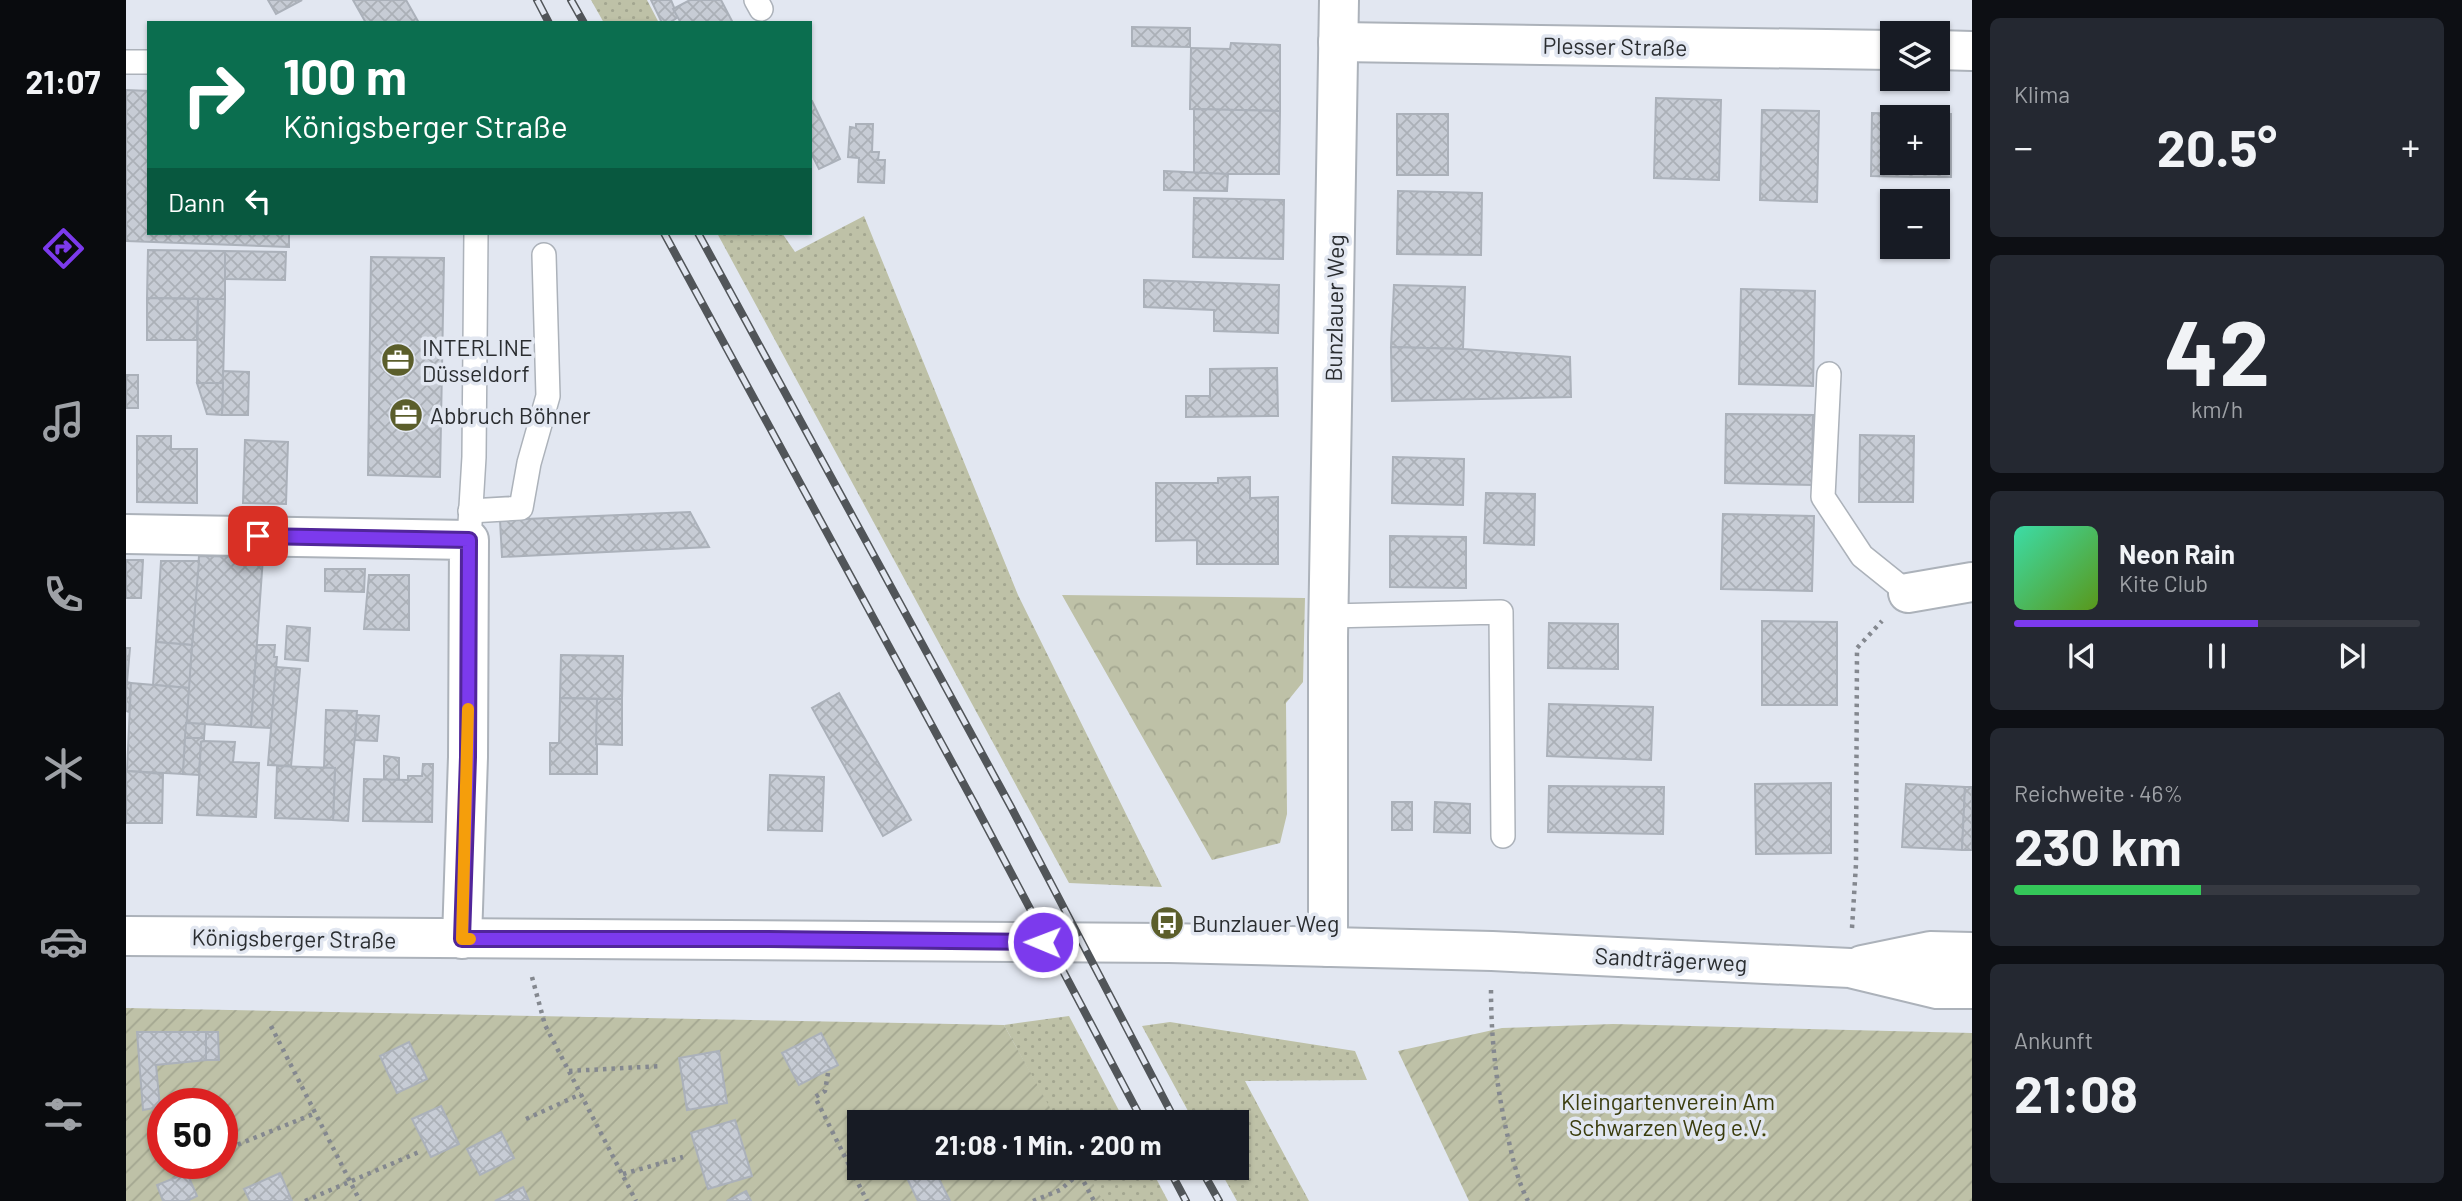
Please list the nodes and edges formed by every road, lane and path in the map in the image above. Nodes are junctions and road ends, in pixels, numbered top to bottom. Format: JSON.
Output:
{"nodes":[{"id":1,"x":1339,"y":0,"type":"edge"},
{"id":2,"x":1338,"y":42,"type":"junction"},
{"id":3,"x":1880,"y":50,"type":"edge"},
{"id":4,"x":1950,"y":50,"type":"edge"},
{"id":5,"x":1972,"y":51,"type":"edge"},
{"id":6,"x":126,"y":62,"type":"edge"},
{"id":7,"x":147,"y":62,"type":"edge"},
{"id":8,"x":476,"y":235,"type":"edge"},
{"id":9,"x":544,"y":255,"type":"dead end"},
{"id":10,"x":1829,"y":374,"type":"dead end"},
{"id":11,"x":470,"y":525,"type":"junction"},
{"id":12,"x":126,"y":534,"type":"edge"},
{"id":13,"x":1972,"y":582,"type":"edge"},
{"id":14,"x":1908,"y":593,"type":"junction"},
{"id":15,"x":1329,"y":616,"type":"junction"},
{"id":16,"x":1503,"y":836,"type":"dead end"},
{"id":17,"x":126,"y":936,"type":"edge"},
{"id":18,"x":462,"y":939,"type":"junction"},
{"id":19,"x":522,"y":939,"type":"junction"},
{"id":20,"x":1153,"y":943,"type":"joint"},
{"id":21,"x":1328,"y":947,"type":"junction"},
{"id":22,"x":1492,"y":951,"type":"junction"},
{"id":23,"x":1972,"y":952,"type":"edge"},
{"id":24,"x":1850,"y":968,"type":"junction"},
{"id":25,"x":1972,"y":989,"type":"edge"},
{"id":26,"x":271,"y":1026,"type":"dead end"},
{"id":27,"x":662,"y":1066,"type":"dead end"},
{"id":28,"x":569,"y":1071,"type":"junction"},
{"id":29,"x":828,"y":1073,"type":"dead end"},
{"id":30,"x":581,"y":1094,"type":"junction"},
{"id":31,"x":316,"y":1113,"type":"junction"},
{"id":32,"x":526,"y":1119,"type":"dead end"},
{"id":33,"x":238,"y":1145,"type":"edge"},
{"id":34,"x":419,"y":1152,"type":"dead end"},
{"id":35,"x":683,"y":1157,"type":"dead end"},
{"id":36,"x":622,"y":1174,"type":"junction"},
{"id":37,"x":1071,"y":1180,"type":"edge"},
{"id":38,"x":1084,"y":1180,"type":"edge"},
{"id":39,"x":350,"y":1181,"type":"junction"},
{"id":40,"x":305,"y":1201,"type":"edge"},
{"id":41,"x":360,"y":1201,"type":"edge"},
{"id":42,"x":636,"y":1201,"type":"edge"},
{"id":43,"x":867,"y":1201,"type":"edge"},
{"id":44,"x":1032,"y":1201,"type":"edge"},
{"id":45,"x":1094,"y":1201,"type":"edge"},
{"id":46,"x":1528,"y":1201,"type":"edge"}],
"edges":[{"from":1,"to":2,"type":"street","name":"Bunzlauer Weg"},
{"from":2,"to":3,"type":"street","name":"Plesser Straße"},
{"from":2,"to":15,"type":"street","name":"Bunzlauer Weg"},
{"from":4,"to":5,"type":"street"},
{"from":6,"to":7,"type":"lane"},
{"from":8,"to":11,"type":"lane"},
{"from":9,"to":11,"type":"lane"},
{"from":10,"to":14,"type":"lane"},
{"from":11,"to":12,"type":"street"},
{"from":11,"to":18,"type":"street"},
{"from":13,"to":14,"type":"street"},
{"from":14,"to":24,"type":"path"},
{"from":15,"to":16,"type":"lane"},
{"from":15,"to":21,"type":"street","name":"Bunzlauer Weg"},
{"from":17,"to":18,"type":"street","name":"Königsberger Straße"},
{"from":18,"to":19,"type":"street","name":"Königsberger Straße"},
{"from":19,"to":20,"type":"street","name":"Königsberger Straße"},
{"from":19,"to":28,"type":"path"},
{"from":20,"to":21,"type":"street","name":"Sandträgerweg"},
{"from":21,"to":22,"type":"street","name":"Sandträgerweg"},
{"from":22,"to":24,"type":"street","name":"Sandträgerweg"},
{"from":22,"to":46,"type":"path"},
{"from":23,"to":24,"type":"street","name":"Sandträgerweg"},
{"from":24,"to":25,"type":"street","name":"Sandträgerweg"},
{"from":26,"to":31,"type":"path"},
{"from":27,"to":28,"type":"path"},
{"from":28,"to":30,"type":"path"},
{"from":29,"to":43,"type":"path"},
{"from":30,"to":32,"type":"path"},
{"from":30,"to":36,"type":"path"},
{"from":31,"to":33,"type":"path"},
{"from":31,"to":39,"type":"path"},
{"from":34,"to":39,"type":"path"},
{"from":35,"to":36,"type":"path"},
{"from":36,"to":42,"type":"path"},
{"from":37,"to":44,"type":"path"},
{"from":38,"to":45,"type":"path"},
{"from":39,"to":40,"type":"path"},
{"from":39,"to":41,"type":"path"}]}
